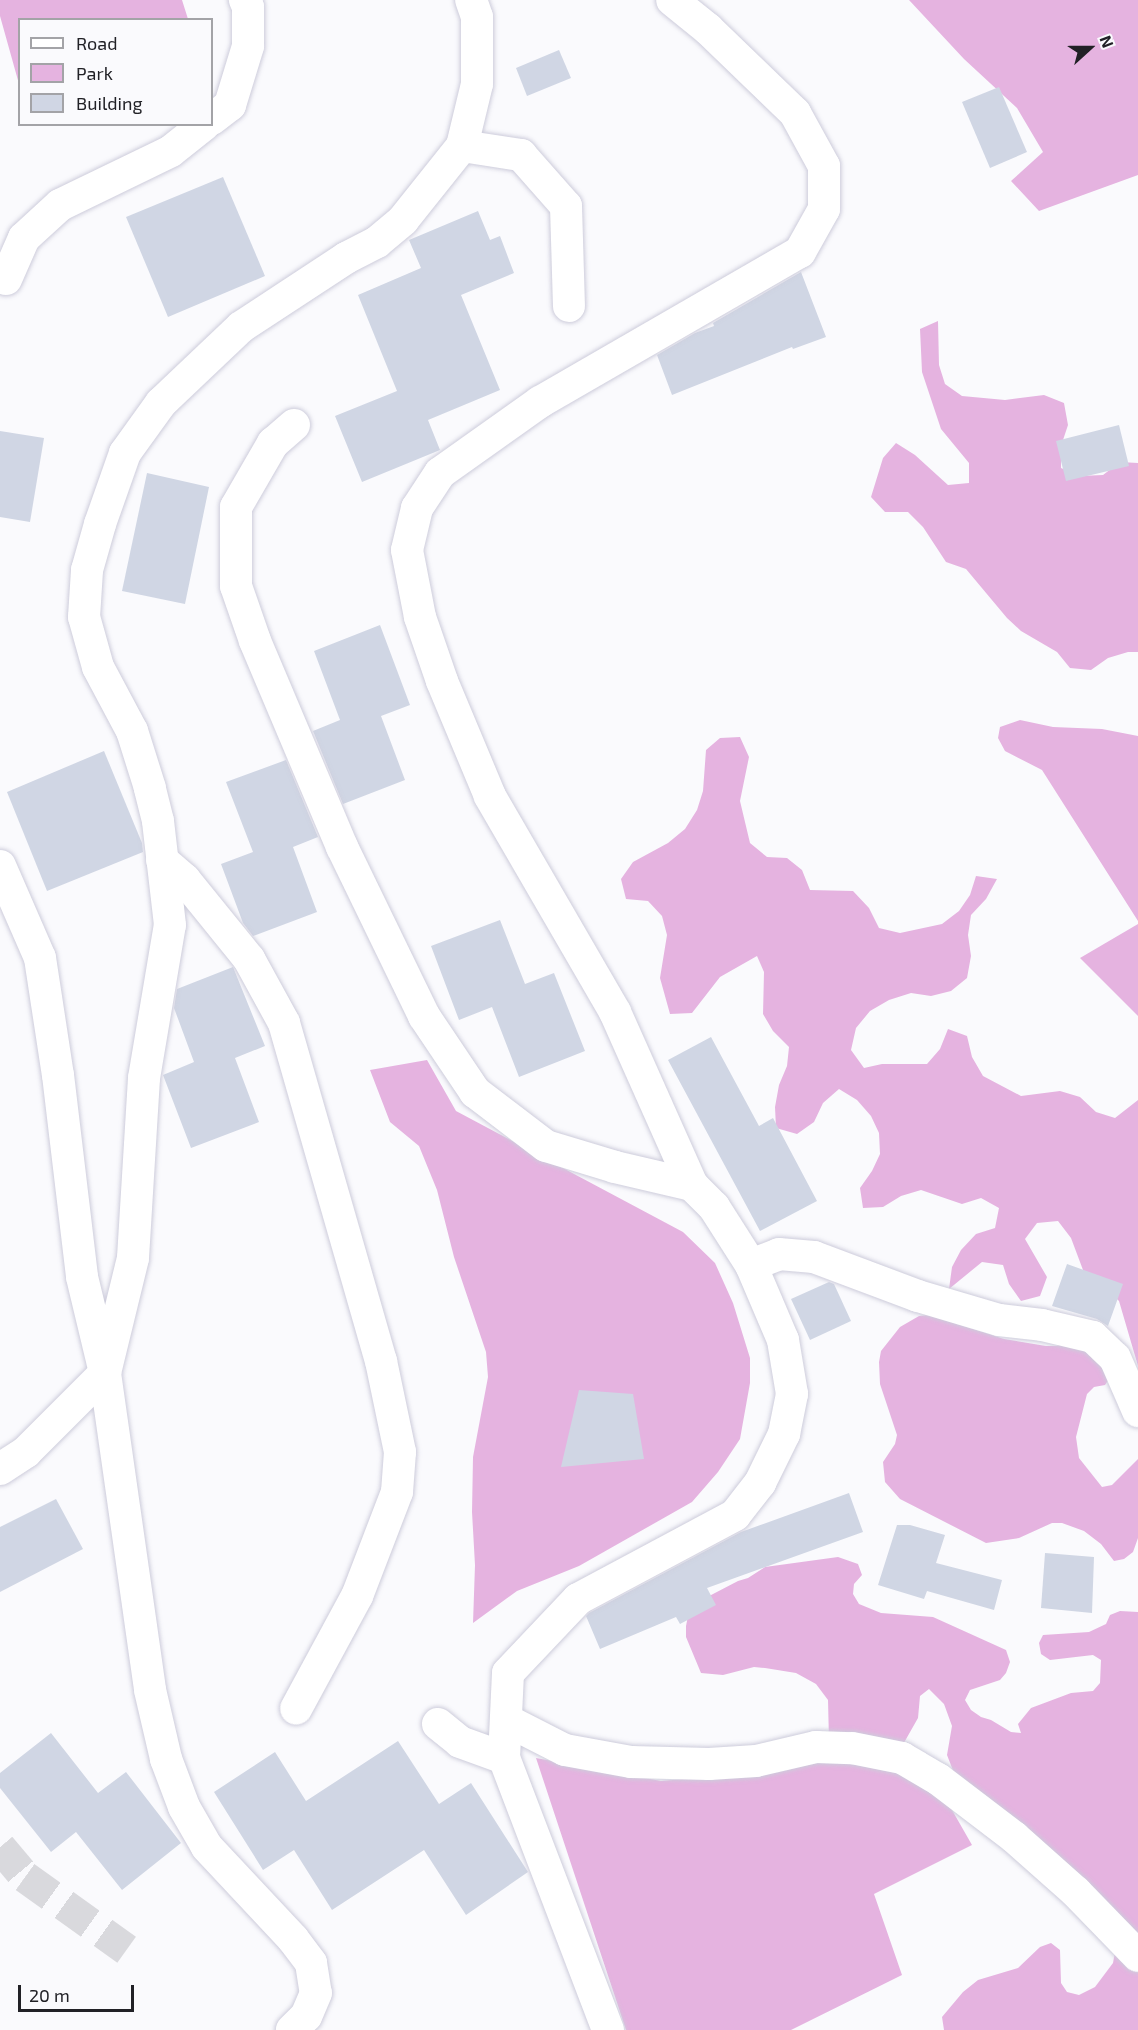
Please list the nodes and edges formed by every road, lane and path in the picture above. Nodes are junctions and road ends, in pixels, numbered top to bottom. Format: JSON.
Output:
{"nodes":[{"id":1,"x":245,"y":0,"type":"edge"},
{"id":2,"x":471,"y":0,"type":"edge"},
{"id":3,"x":672,"y":0,"type":"edge"},
{"id":4,"x":213,"y":118,"type":"edge"},
{"id":5,"x":202,"y":126,"type":"edge"},
{"id":6,"x":462,"y":146,"type":"junction"},
{"id":7,"x":6,"y":279,"type":"dead end"},
{"id":8,"x":569,"y":306,"type":"dead end"},
{"id":9,"x":294,"y":425,"type":"dead end"},
{"id":10,"x":162,"y":860,"type":"junction"},
{"id":11,"x":0,"y":866,"type":"edge"},
{"id":12,"x":692,"y":1185,"type":"junction"},
{"id":13,"x":751,"y":1265,"type":"junction"},
{"id":14,"x":105,"y":1372,"type":"junction"},
{"id":15,"x":1138,"y":1411,"type":"edge"},
{"id":16,"x":0,"y":1469,"type":"edge"},
{"id":17,"x":296,"y":1709,"type":"dead end"},
{"id":18,"x":506,"y":1720,"type":"junction"},
{"id":19,"x":438,"y":1724,"type":"dead end"},
{"id":20,"x":504,"y":1758,"type":"junction"},
{"id":21,"x":1138,"y":1956,"type":"edge"},
{"id":22,"x":292,"y":2030,"type":"edge"},
{"id":23,"x":608,"y":2030,"type":"edge"}],
"edges":[{"from":1,"to":4,"type":"street"},
{"from":2,"to":6,"type":"street"},
{"from":3,"to":12,"type":"street"},
{"from":5,"to":7,"type":"street"},
{"from":6,"to":8,"type":"street"},
{"from":6,"to":10,"type":"street"},
{"from":9,"to":12,"type":"street"},
{"from":10,"to":14,"type":"street"},
{"from":10,"to":17,"type":"street"},
{"from":11,"to":14,"type":"street"},
{"from":12,"to":13,"type":"street"},
{"from":13,"to":15,"type":"street"},
{"from":13,"to":18,"type":"street"},
{"from":14,"to":16,"type":"street"},
{"from":14,"to":22,"type":"street"},
{"from":18,"to":20,"type":"street"},
{"from":18,"to":21,"type":"street"},
{"from":19,"to":20,"type":"street"},
{"from":20,"to":23,"type":"street"}]}
